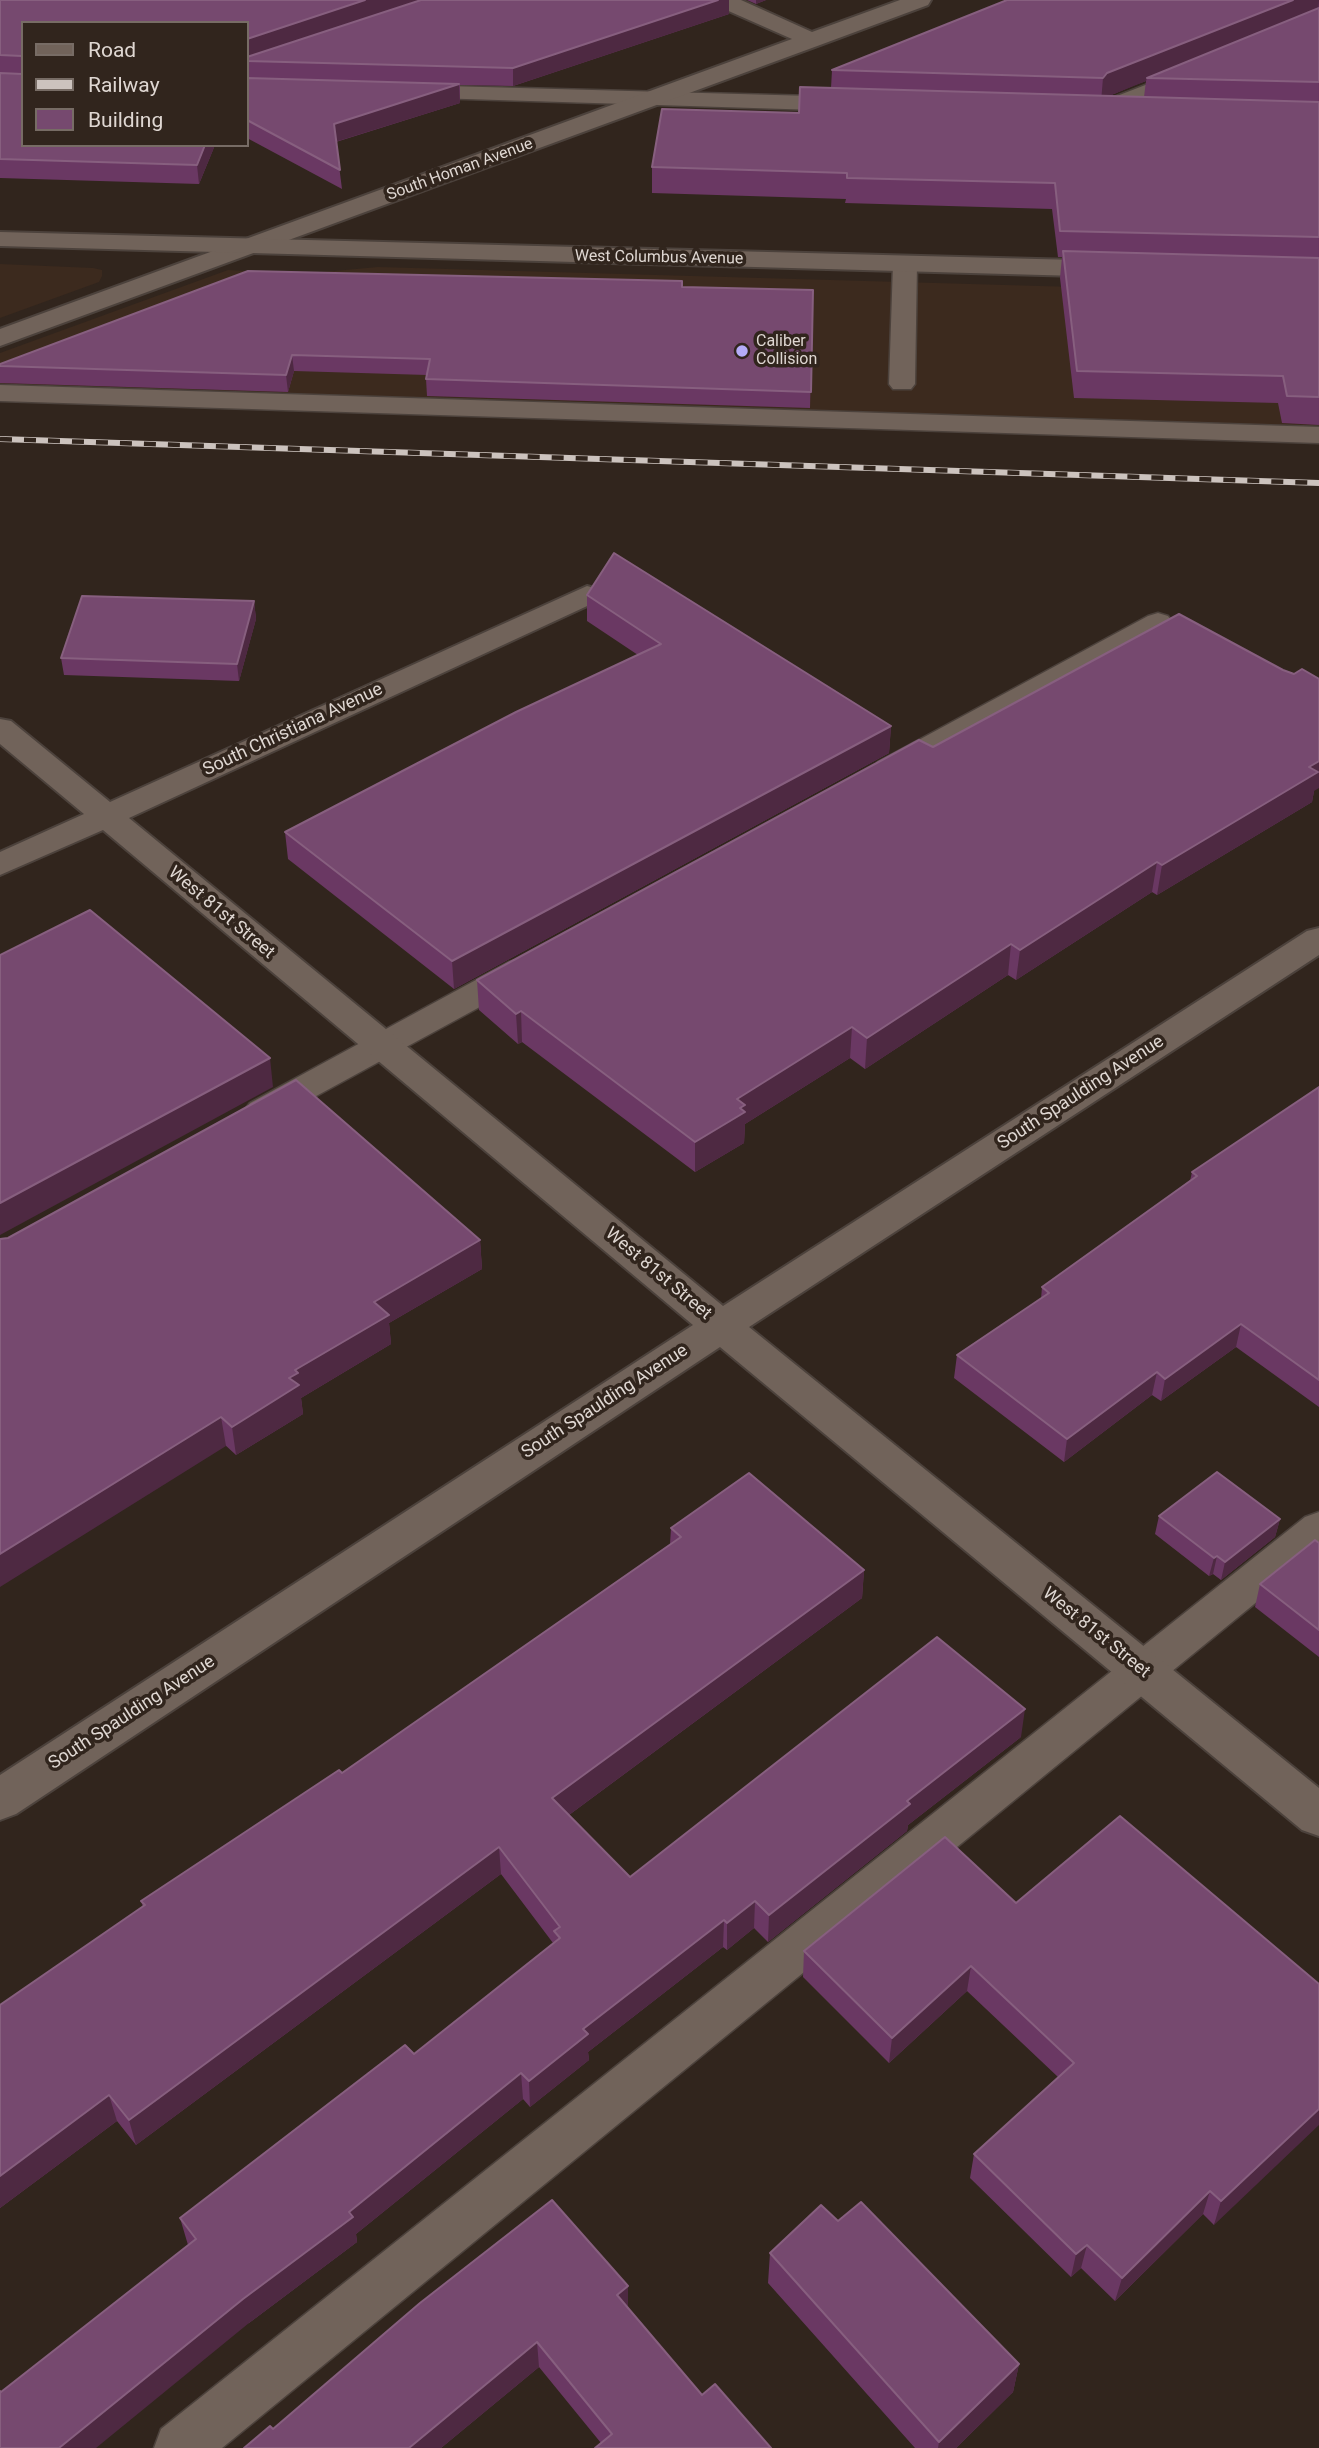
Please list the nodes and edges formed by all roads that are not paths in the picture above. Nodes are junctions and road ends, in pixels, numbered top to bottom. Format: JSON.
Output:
{"nodes":[{"id":1,"x":723,"y":0,"type":"edge"},
{"id":2,"x":920,"y":0,"type":"edge"},
{"id":3,"x":812,"y":40,"type":"junction"},
{"id":4,"x":1215,"y":63,"type":"edge"},
{"id":5,"x":385,"y":92,"type":"edge"},
{"id":6,"x":654,"y":99,"type":"junction"},
{"id":7,"x":877,"y":105,"type":"edge"},
{"id":8,"x":1071,"y":110,"type":"edge"},
{"id":9,"x":1099,"y":111,"type":"junction"},
{"id":10,"x":1154,"y":112,"type":"edge"},
{"id":11,"x":0,"y":239,"type":"edge"},
{"id":12,"x":250,"y":248,"type":"junction"},
{"id":13,"x":905,"y":264,"type":"junction"},
{"id":14,"x":1140,"y":270,"type":"edge"},
{"id":15,"x":0,"y":338,"type":"edge"},
{"id":16,"x":902,"y":384,"type":"dead end"},
{"id":17,"x":0,"y":393,"type":"edge"},
{"id":18,"x":1319,"y":435,"type":"edge"},
{"id":19,"x":587,"y":595,"type":"edge"},
{"id":20,"x":1158,"y":622,"type":"edge"},
{"id":21,"x":0,"y":728,"type":"edge"},
{"id":22,"x":857,"y":787,"type":"edge"},
{"id":23,"x":104,"y":816,"type":"junction"},
{"id":24,"x":0,"y":865,"type":"edge"},
{"id":25,"x":1319,"y":939,"type":"edge"},
{"id":26,"x":553,"y":953,"type":"edge"},
{"id":27,"x":382,"y":1046,"type":"junction"},
{"id":28,"x":230,"y":1129,"type":"edge"},
{"id":29,"x":721,"y":1326,"type":"junction"},
{"id":30,"x":1319,"y":1528,"type":"edge"},
{"id":31,"x":1142,"y":1671,"type":"junction"},
{"id":32,"x":0,"y":1800,"type":"edge"},
{"id":33,"x":1319,"y":1816,"type":"edge"},
{"id":34,"x":180,"y":2448,"type":"edge"}],
"edges":[{"from":1,"to":3,"type":"street"},
{"from":2,"to":3,"type":"street","name":"South Homan Avenue"},
{"from":3,"to":6,"type":"street","name":"South Homan Avenue"},
{"from":4,"to":9,"type":"lane"},
{"from":5,"to":6,"type":"lane"},
{"from":6,"to":7,"type":"lane"},
{"from":6,"to":12,"type":"street","name":"South Homan Avenue"},
{"from":8,"to":9,"type":"lane"},
{"from":9,"to":10,"type":"lane"},
{"from":11,"to":12,"type":"street","name":"West Columbus Avenue"},
{"from":12,"to":13,"type":"street","name":"West Columbus Avenue"},
{"from":12,"to":15,"type":"street","name":"South Homan Avenue"},
{"from":13,"to":14,"type":"street","name":"West Columbus Avenue"},
{"from":13,"to":16,"type":"lane"},
{"from":17,"to":18,"type":"lane"},
{"from":19,"to":23,"type":"street","name":"South Christiana Avenue"},
{"from":20,"to":22,"type":"lane"},
{"from":21,"to":23,"type":"street","name":"West 81st Street"},
{"from":23,"to":24,"type":"street","name":"South Christiana Avenue"},
{"from":23,"to":27,"type":"street","name":"West 81st Street"},
{"from":25,"to":29,"type":"street","name":"South Spaulding Avenue"},
{"from":26,"to":27,"type":"lane"},
{"from":27,"to":28,"type":"lane"},
{"from":27,"to":29,"type":"street","name":"West 81st Street"},
{"from":29,"to":31,"type":"street","name":"West 81st Street"},
{"from":29,"to":32,"type":"street","name":"South Spaulding Avenue"},
{"from":30,"to":31,"type":"lane"},
{"from":31,"to":33,"type":"street","name":"West 81st Street"},
{"from":31,"to":34,"type":"lane"}]}
